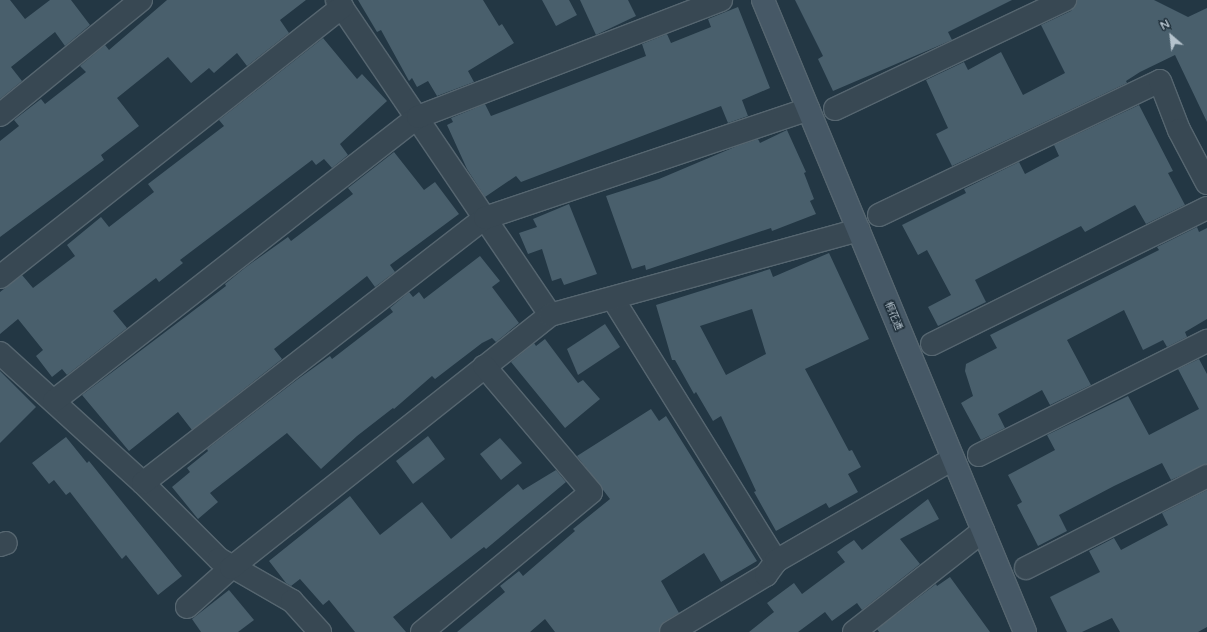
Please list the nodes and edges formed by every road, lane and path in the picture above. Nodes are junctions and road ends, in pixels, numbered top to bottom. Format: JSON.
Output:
{"nodes":[{"id":1,"x":140,"y":0,"type":"edge"},
{"id":2,"x":721,"y":0,"type":"edge"},
{"id":3,"x":763,"y":0,"type":"edge"},
{"id":4,"x":1065,"y":0,"type":"edge"},
{"id":5,"x":339,"y":3,"type":"edge"},
{"id":6,"x":808,"y":109,"type":"junction"},
{"id":7,"x":835,"y":110,"type":"dead end"},
{"id":8,"x":0,"y":114,"type":"edge"},
{"id":9,"x":418,"y":117,"type":"junction"},
{"id":10,"x":1207,"y":183,"type":"edge"},
{"id":11,"x":1207,"y":208,"type":"edge"},
{"id":12,"x":879,"y":215,"type":"dead end"},
{"id":13,"x":485,"y":218,"type":"junction"},
{"id":14,"x":858,"y":230,"type":"junction"},
{"id":15,"x":0,"y":277,"type":"edge"},
{"id":16,"x":613,"y":299,"type":"junction"},
{"id":17,"x":550,"y":315,"type":"junction"},
{"id":18,"x":1207,"y":340,"type":"edge"},
{"id":19,"x":932,"y":344,"type":"dead end"},
{"id":20,"x":0,"y":353,"type":"edge"},
{"id":21,"x":484,"y":366,"type":"junction"},
{"id":22,"x":54,"y":401,"type":"junction"},
{"id":23,"x":979,"y":455,"type":"dead end"},
{"id":24,"x":953,"y":458,"type":"junction"},
{"id":25,"x":1207,"y":476,"type":"edge"},
{"id":26,"x":143,"y":483,"type":"junction"},
{"id":27,"x":983,"y":531,"type":"junction"},
{"id":28,"x":776,"y":561,"type":"junction"},
{"id":29,"x":231,"y":568,"type":"junction"},
{"id":30,"x":1026,"y":568,"type":"dead end"},
{"id":31,"x":187,"y":607,"type":"dead end"},
{"id":32,"x":320,"y":632,"type":"edge"},
{"id":33,"x":422,"y":632,"type":"edge"},
{"id":34,"x":671,"y":632,"type":"edge"},
{"id":35,"x":854,"y":632,"type":"edge"},
{"id":36,"x":1025,"y":632,"type":"edge"}],
"edges":[{"from":1,"to":8,"type":"street"},
{"from":2,"to":9,"type":"street"},
{"from":3,"to":6,"type":"street","name":"桐花通"},
{"from":4,"to":7,"type":"street"},
{"from":5,"to":9,"type":"street"},
{"from":5,"to":15,"type":"street"},
{"from":6,"to":13,"type":"street"},
{"from":6,"to":14,"type":"street","name":"桐花通"},
{"from":9,"to":13,"type":"street"},
{"from":9,"to":22,"type":"street"},
{"from":10,"to":12,"type":"street"},
{"from":11,"to":19,"type":"street"},
{"from":13,"to":17,"type":"street"},
{"from":13,"to":26,"type":"street"},
{"from":14,"to":16,"type":"street"},
{"from":14,"to":24,"type":"street","name":"桐花通"},
{"from":16,"to":17,"type":"street"},
{"from":16,"to":28,"type":"street"},
{"from":17,"to":21,"type":"street"},
{"from":18,"to":23,"type":"street"},
{"from":20,"to":22,"type":"street"},
{"from":21,"to":29,"type":"street"},
{"from":21,"to":33,"type":"street"},
{"from":22,"to":26,"type":"street"},
{"from":24,"to":27,"type":"street","name":"桐花通"},
{"from":24,"to":28,"type":"street"},
{"from":25,"to":30,"type":"street"},
{"from":26,"to":29,"type":"street"},
{"from":27,"to":35,"type":"street"},
{"from":27,"to":36,"type":"street","name":"桐花通"},
{"from":28,"to":34,"type":"street"},
{"from":29,"to":31,"type":"street"},
{"from":29,"to":32,"type":"street"}]}
